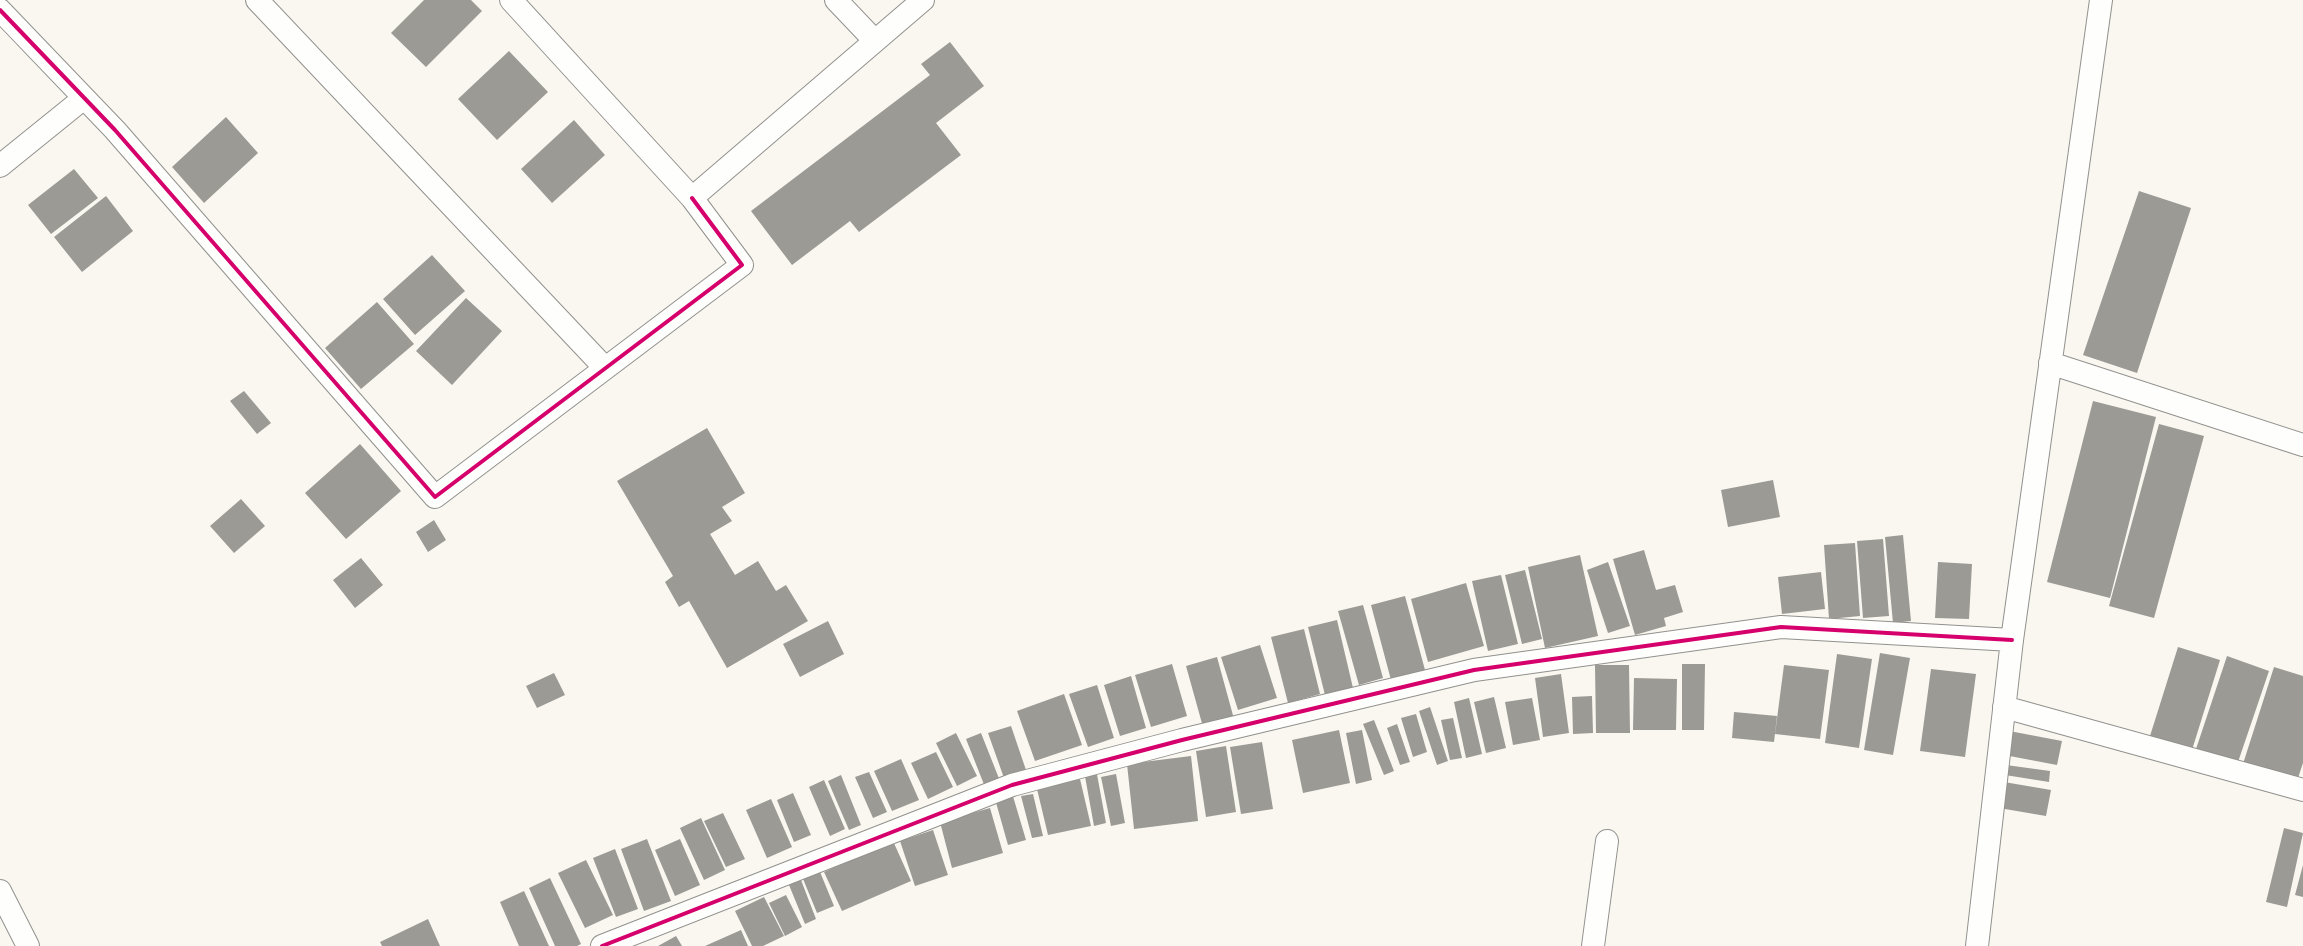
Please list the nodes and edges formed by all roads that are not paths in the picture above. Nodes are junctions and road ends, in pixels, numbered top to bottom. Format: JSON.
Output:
{"nodes":[{"id":1,"x":257,"y":0,"type":"edge"},
{"id":2,"x":511,"y":0,"type":"edge"},
{"id":3,"x":836,"y":0,"type":"edge"},
{"id":4,"x":923,"y":0,"type":"edge"},
{"id":5,"x":2101,"y":0,"type":"edge"},
{"id":6,"x":0,"y":10,"type":"edge"},
{"id":7,"x":875,"y":41,"type":"junction"},
{"id":8,"x":84,"y":98,"type":"junction"},
{"id":9,"x":0,"y":166,"type":"edge"},
{"id":10,"x":692,"y":198,"type":"junction"},
{"id":11,"x":2050,"y":363,"type":"junction"},
{"id":12,"x":605,"y":368,"type":"junction"},
{"id":13,"x":2303,"y":446,"type":"edge"},
{"id":14,"x":2012,"y":640,"type":"junction"},
{"id":15,"x":2004,"y":707,"type":"junction"},
{"id":16,"x":2303,"y":790,"type":"edge"},
{"id":17,"x":1606,"y":841,"type":"dead end"},
{"id":18,"x":0,"y":891,"type":"edge"},
{"id":19,"x":28,"y":946,"type":"edge"},
{"id":20,"x":602,"y":946,"type":"edge"},
{"id":21,"x":1593,"y":946,"type":"edge"},
{"id":22,"x":1977,"y":946,"type":"edge"}],
"edges":[{"from":1,"to":12,"type":"street"},
{"from":2,"to":10,"type":"street"},
{"from":3,"to":7,"type":"street"},
{"from":4,"to":7,"type":"street"},
{"from":5,"to":11,"type":"street"},
{"from":6,"to":8,"type":"street"},
{"from":7,"to":10,"type":"street"},
{"from":8,"to":9,"type":"street"},
{"from":8,"to":12,"type":"street"},
{"from":10,"to":12,"type":"street"},
{"from":11,"to":13,"type":"street"},
{"from":11,"to":14,"type":"street"},
{"from":14,"to":15,"type":"street"},
{"from":14,"to":20,"type":"street"},
{"from":15,"to":16,"type":"street"},
{"from":15,"to":22,"type":"street"},
{"from":17,"to":21,"type":"street"},
{"from":18,"to":19,"type":"street"}]}
